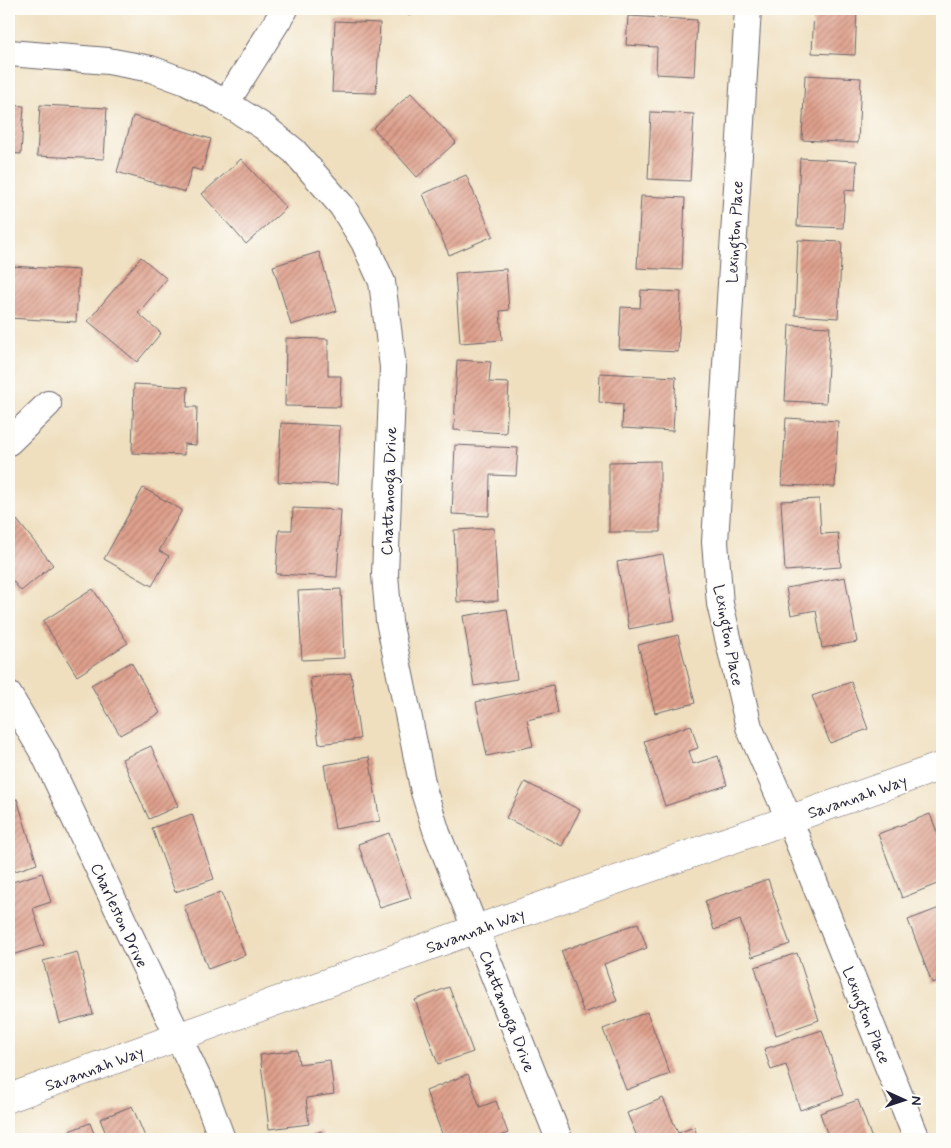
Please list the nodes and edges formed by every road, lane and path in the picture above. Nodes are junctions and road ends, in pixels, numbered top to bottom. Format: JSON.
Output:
{"nodes":[{"id":1,"x":285,"y":9,"type":"edge"},
{"id":2,"x":748,"y":9,"type":"edge"},
{"id":3,"x":9,"y":54,"type":"edge"},
{"id":4,"x":226,"y":103,"type":"junction"},
{"id":5,"x":48,"y":404,"type":"dead end"},
{"id":6,"x":9,"y":442,"type":"edge"},
{"id":7,"x":9,"y":695,"type":"edge"},
{"id":8,"x":942,"y":766,"type":"edge"},
{"id":9,"x":789,"y":819,"type":"junction"},
{"id":10,"x":476,"y":929,"type":"junction"},
{"id":11,"x":179,"y":1037,"type":"junction"},
{"id":12,"x":9,"y":1098,"type":"edge"},
{"id":13,"x":222,"y":1139,"type":"edge"},
{"id":14,"x":559,"y":1139,"type":"edge"},
{"id":15,"x":917,"y":1139,"type":"edge"}],
"edges":[{"from":1,"to":4,"type":"street"},
{"from":2,"to":9,"type":"street","name":"Lexington Place"},
{"from":3,"to":4,"type":"street","name":"Chattanooga Drive"},
{"from":4,"to":10,"type":"street","name":"Chattanooga Drive"},
{"from":5,"to":6,"type":"street"},
{"from":7,"to":11,"type":"street","name":"Charleston Drive"},
{"from":8,"to":9,"type":"street","name":"Savannah Way"},
{"from":9,"to":10,"type":"street","name":"Savannah Way"},
{"from":9,"to":15,"type":"street","name":"Lexington Place"},
{"from":10,"to":11,"type":"street","name":"Savannah Way"},
{"from":10,"to":14,"type":"street","name":"Chattanooga Drive"},
{"from":11,"to":12,"type":"street","name":"Savannah Way"},
{"from":11,"to":13,"type":"street","name":"Charleston Drive"}]}
